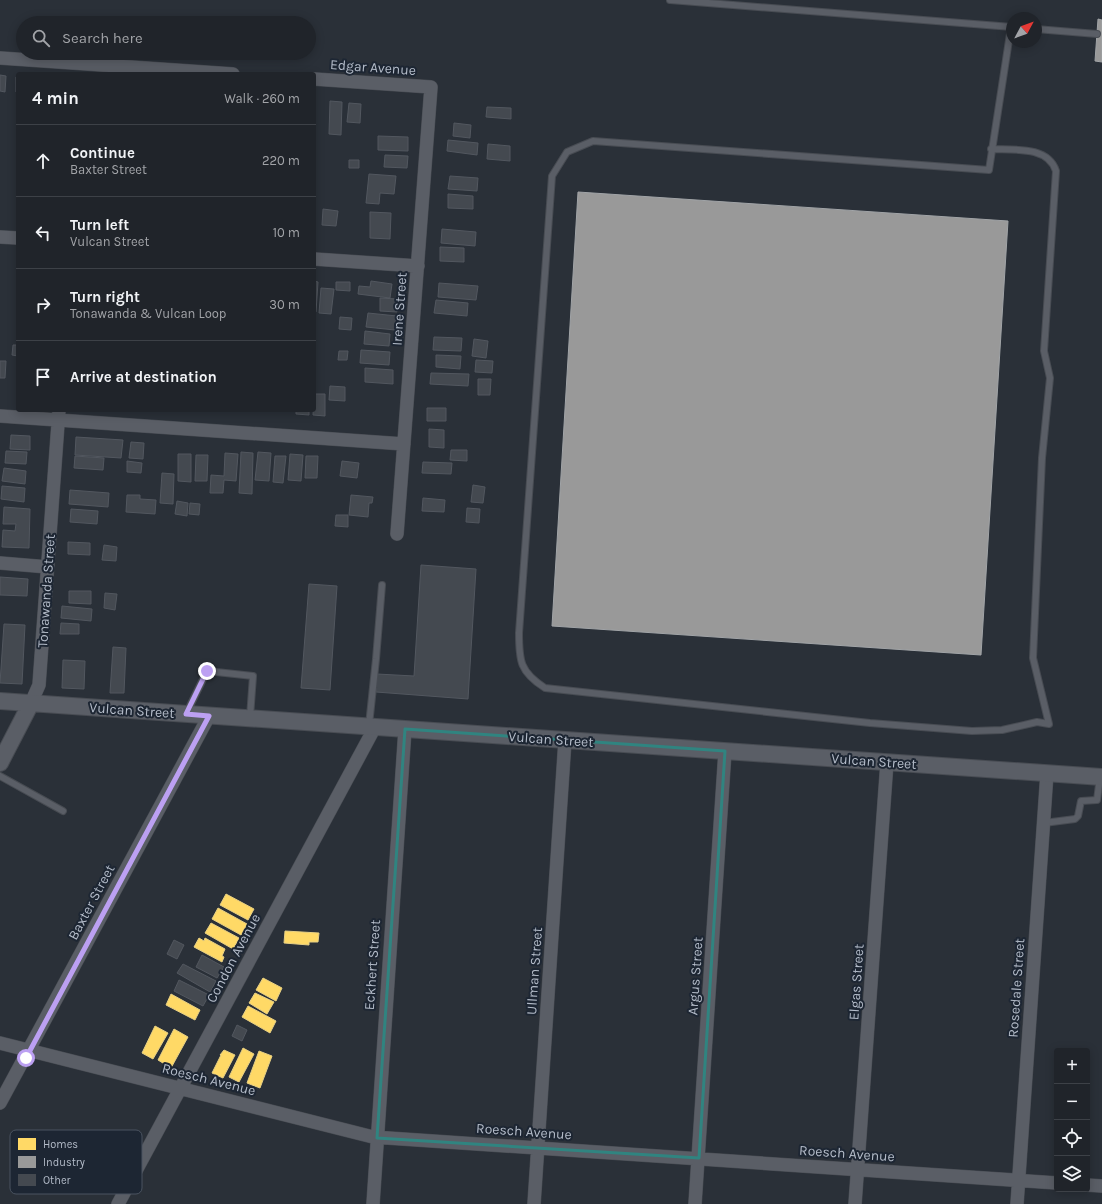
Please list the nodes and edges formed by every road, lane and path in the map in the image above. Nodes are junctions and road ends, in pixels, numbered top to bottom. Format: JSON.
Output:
{"nodes":[{"id":1,"x":670,"y":0,"type":"edge"},
{"id":2,"x":1006,"y":27,"type":"edge"},
{"id":3,"x":1042,"y":29,"type":"edge"},
{"id":4,"x":1097,"y":34,"type":"dead end"},
{"id":5,"x":1009,"y":48,"type":"edge"},
{"id":6,"x":0,"y":58,"type":"edge"},
{"id":7,"x":82,"y":69,"type":"edge"},
{"id":8,"x":173,"y":72,"type":"edge"},
{"id":9,"x":316,"y":79,"type":"edge"},
{"id":10,"x":431,"y":87,"type":"joint"},
{"id":11,"x":992,"y":149,"type":"junction"},
{"id":12,"x":0,"y":237,"type":"edge"},
{"id":13,"x":16,"y":238,"type":"edge"},
{"id":14,"x":316,"y":259,"type":"edge"},
{"id":15,"x":418,"y":266,"type":"junction"},
{"id":16,"x":58,"y":415,"type":"edge"},
{"id":17,"x":0,"y":416,"type":"edge"},
{"id":18,"x":404,"y":444,"type":"junction"},
{"id":19,"x":397,"y":534,"type":"dead end"},
{"id":20,"x":0,"y":564,"type":"edge"},
{"id":21,"x":48,"y":567,"type":"junction"},
{"id":22,"x":382,"y":585,"type":"dead end"},
{"id":23,"x":0,"y":701,"type":"edge"},
{"id":24,"x":31,"y":703,"type":"junction"},
{"id":25,"x":186,"y":714,"type":"junction"},
{"id":26,"x":209,"y":716,"type":"junction"},
{"id":27,"x":250,"y":718,"type":"junction"},
{"id":28,"x":372,"y":727,"type":"junction"},
{"id":29,"x":405,"y":729,"type":"junction"},
{"id":30,"x":565,"y":740,"type":"junction"},
{"id":31,"x":725,"y":751,"type":"junction"},
{"id":32,"x":887,"y":762,"type":"junction"},
{"id":33,"x":0,"y":763,"type":"edge"},
{"id":34,"x":1047,"y":773,"type":"junction"},
{"id":35,"x":0,"y":776,"type":"edge"},
{"id":36,"x":1101,"y":777,"type":"edge"},
{"id":37,"x":63,"y":811,"type":"dead end"},
{"id":38,"x":1044,"y":823,"type":"junction"},
{"id":39,"x":0,"y":1043,"type":"edge"},
{"id":40,"x":30,"y":1050,"type":"junction"},
{"id":41,"x":181,"y":1088,"type":"junction"},
{"id":42,"x":0,"y":1103,"type":"edge"},
{"id":43,"x":378,"y":1138,"type":"junction"},
{"id":44,"x":538,"y":1147,"type":"junction"},
{"id":45,"x":698,"y":1158,"type":"junction"},
{"id":46,"x":142,"y":1160,"type":"edge"},
{"id":47,"x":857,"y":1170,"type":"junction"},
{"id":48,"x":1018,"y":1181,"type":"junction"},
{"id":49,"x":1054,"y":1183,"type":"edge"},
{"id":50,"x":1090,"y":1185,"type":"edge"},
{"id":51,"x":1102,"y":1186,"type":"edge"},
{"id":52,"x":123,"y":1194,"type":"edge"},
{"id":53,"x":118,"y":1204,"type":"edge"},
{"id":54,"x":373,"y":1204,"type":"edge"},
{"id":55,"x":534,"y":1204,"type":"edge"},
{"id":56,"x":695,"y":1204,"type":"edge"},
{"id":57,"x":855,"y":1204,"type":"edge"},
{"id":58,"x":1017,"y":1204,"type":"edge"}],
"edges":[{"from":1,"to":2,"type":"lane"},
{"from":3,"to":4,"type":"lane"},
{"from":5,"to":11,"type":"lane"},
{"from":6,"to":7,"type":"street"},
{"from":7,"to":8,"type":"street"},
{"from":9,"to":10,"type":"street","name":"Edgar Avenue"},
{"from":10,"to":15,"type":"street","name":"Irene Street"},
{"from":11,"to":11,"type":"lane"},
{"from":12,"to":13,"type":"street"},
{"from":14,"to":15,"type":"street"},
{"from":15,"to":18,"type":"street","name":"Irene Street"},
{"from":16,"to":17,"type":"street"},
{"from":16,"to":18,"type":"street"},
{"from":16,"to":21,"type":"street","name":"Tonawanda Street"},
{"from":18,"to":19,"type":"street","name":"Irene Street"},
{"from":20,"to":21,"type":"street"},
{"from":21,"to":24,"type":"street","name":"Tonawanda Street"},
{"from":22,"to":28,"type":"lane"},
{"from":23,"to":24,"type":"street","name":"Vulcan Street"},
{"from":24,"to":25,"type":"street","name":"Vulcan Street"},
{"from":24,"to":33,"type":"street","name":"Tonawanda Street"},
{"from":25,"to":26,"type":"street","name":"Vulcan Street"},
{"from":25,"to":27,"type":"lane"},
{"from":26,"to":27,"type":"street","name":"Vulcan Street"},
{"from":26,"to":40,"type":"street","name":"Baxter Street"},
{"from":27,"to":28,"type":"street","name":"Vulcan Street"},
{"from":28,"to":29,"type":"street","name":"Vulcan Street"},
{"from":28,"to":41,"type":"street","name":"Condon Avenue"},
{"from":29,"to":30,"type":"street","name":"Vulcan Street"},
{"from":29,"to":43,"type":"street","name":"Eckhert Street"},
{"from":30,"to":31,"type":"street","name":"Vulcan Street"},
{"from":30,"to":44,"type":"street","name":"Ullman Street"},
{"from":31,"to":32,"type":"street","name":"Vulcan Street"},
{"from":31,"to":45,"type":"street","name":"Argus Street"},
{"from":32,"to":34,"type":"street","name":"Vulcan Street"},
{"from":32,"to":47,"type":"street","name":"Elgas Street"},
{"from":34,"to":36,"type":"street","name":"Vulcan Street"},
{"from":34,"to":38,"type":"street","name":"Rosedale Street"},
{"from":35,"to":37,"type":"lane"},
{"from":36,"to":38,"type":"lane"},
{"from":38,"to":48,"type":"street","name":"Rosedale Street"},
{"from":39,"to":40,"type":"street","name":"Roesch Avenue"},
{"from":40,"to":41,"type":"street","name":"Roesch Avenue"},
{"from":40,"to":42,"type":"street","name":"Baxter Street"},
{"from":41,"to":43,"type":"street","name":"Roesch Avenue"},
{"from":41,"to":46,"type":"street","name":"Condon Avenue"},
{"from":43,"to":44,"type":"street","name":"Roesch Avenue"},
{"from":43,"to":54,"type":"street","name":"Eckhert Street"},
{"from":44,"to":45,"type":"street","name":"Roesch Avenue"},
{"from":44,"to":55,"type":"street","name":"Ullman Street"},
{"from":45,"to":47,"type":"street","name":"Roesch Avenue"},
{"from":45,"to":56,"type":"street","name":"Argus Street"},
{"from":47,"to":48,"type":"street","name":"Roesch Avenue"},
{"from":47,"to":57,"type":"street","name":"Elgas Street"},
{"from":48,"to":49,"type":"street","name":"Roesch Avenue"},
{"from":48,"to":58,"type":"street","name":"Rosedale Street"},
{"from":50,"to":51,"type":"street"},
{"from":52,"to":53,"type":"street","name":"Condon Avenue"}]}
